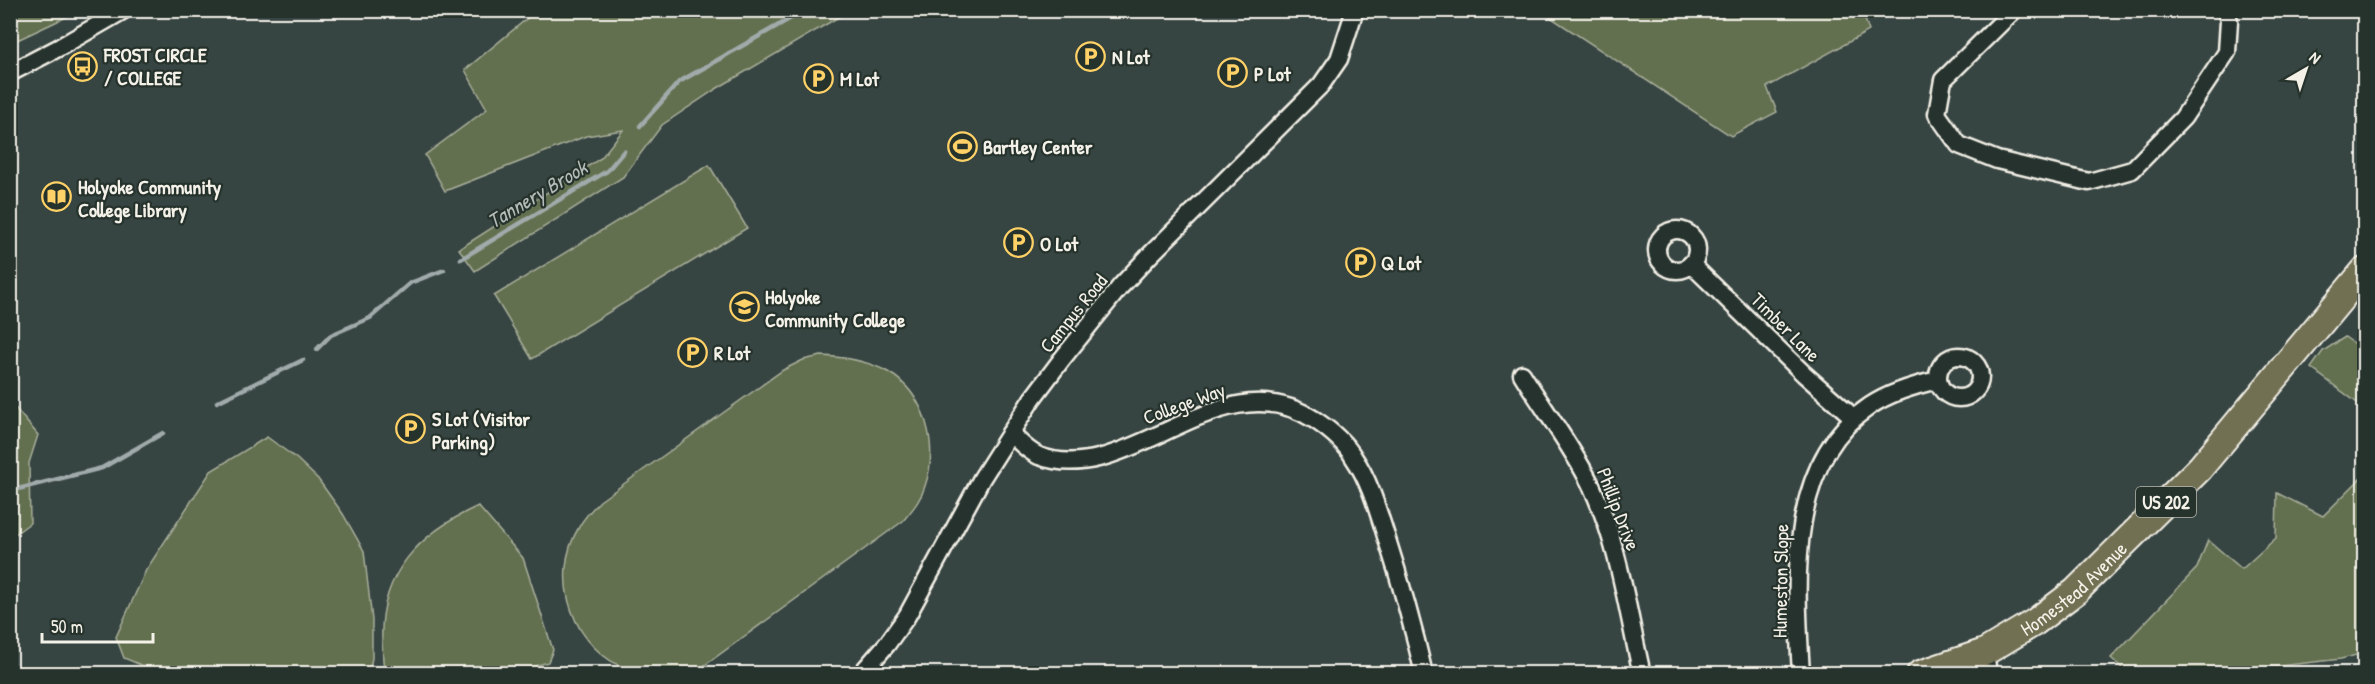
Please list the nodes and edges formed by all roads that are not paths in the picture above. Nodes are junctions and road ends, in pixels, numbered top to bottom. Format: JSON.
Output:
{"nodes":[{"id":1,"x":124,"y":10,"type":"edge"},
{"id":2,"x":1355,"y":10,"type":"edge"},
{"id":3,"x":2014,"y":10,"type":"edge"},
{"id":4,"x":2226,"y":10,"type":"edge"},
{"id":5,"x":10,"y":73,"type":"edge"},
{"id":6,"x":1691,"y":264,"type":"dead end"},
{"id":7,"x":2364,"y":270,"type":"edge"},
{"id":8,"x":1522,"y":374,"type":"dead end"},
{"id":9,"x":1938,"y":380,"type":"dead end"},
{"id":10,"x":1854,"y":417,"type":"junction"},
{"id":11,"x":1010,"y":433,"type":"junction"},
{"id":12,"x":1986,"y":663,"type":"edge"},
{"id":13,"x":861,"y":674,"type":"edge"},
{"id":14,"x":1424,"y":674,"type":"edge"},
{"id":15,"x":1642,"y":674,"type":"edge"},
{"id":16,"x":1801,"y":674,"type":"edge"},
{"id":17,"x":1920,"y":674,"type":"edge"}],
"edges":[{"from":1,"to":5,"type":"street"},
{"from":2,"to":11,"type":"street","name":"Campus Road"},
{"from":3,"to":4,"type":"street"},
{"from":6,"to":10,"type":"street","name":"Timber Lane"},
{"from":7,"to":12,"type":"main road","name":"Homestead Avenue","number":"US 202"},
{"from":8,"to":15,"type":"street","name":"Phillip Drive"},
{"from":9,"to":10,"type":"street","name":"Humeston Slope"},
{"from":10,"to":16,"type":"street","name":"Humeston Slope"},
{"from":11,"to":13,"type":"street","name":"Campus Road"},
{"from":11,"to":14,"type":"street","name":"College Way"},
{"from":12,"to":17,"type":"main road","name":"Homestead Avenue","number":"US 202"}]}
